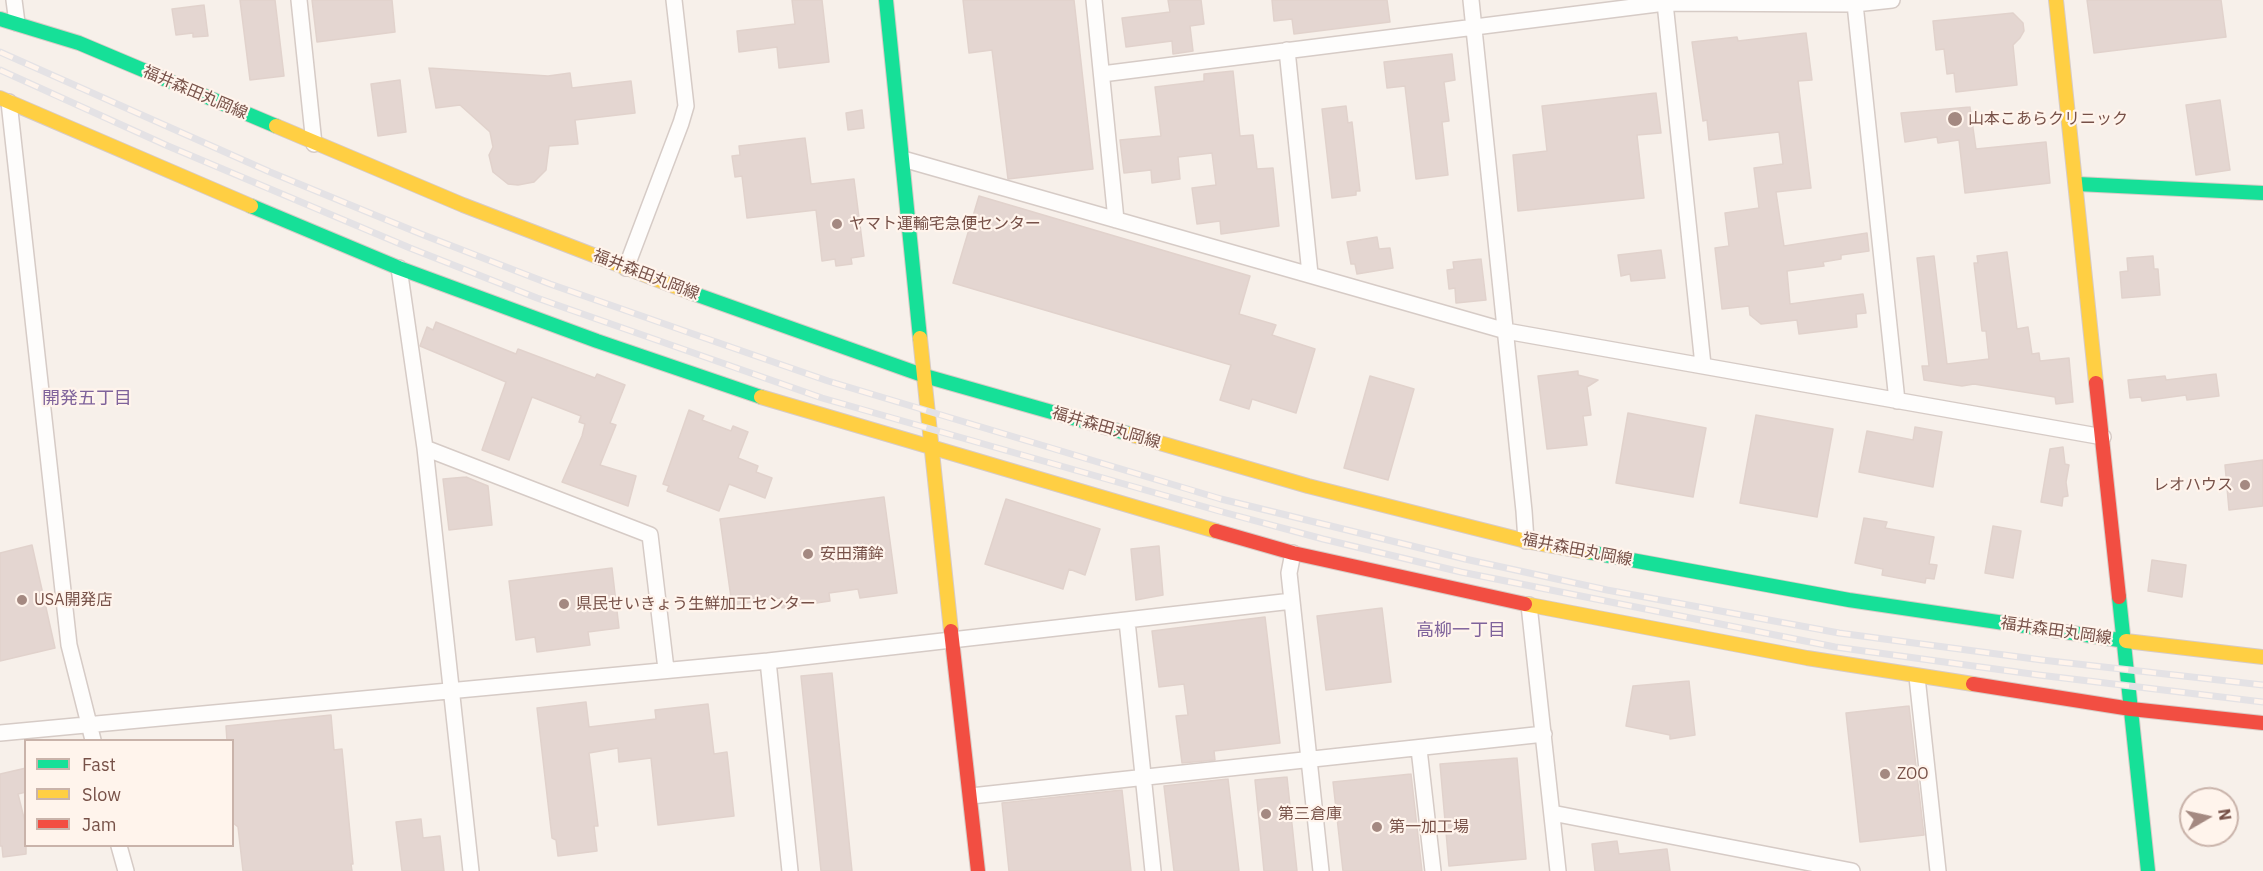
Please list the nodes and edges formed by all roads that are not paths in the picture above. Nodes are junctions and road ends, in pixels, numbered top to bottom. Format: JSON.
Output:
{"nodes":[{"id":1,"x":15,"y":0,"type":"edge"},
{"id":2,"x":298,"y":0,"type":"edge"},
{"id":3,"x":674,"y":0,"type":"edge"},
{"id":4,"x":886,"y":0,"type":"edge"},
{"id":5,"x":1094,"y":0,"type":"edge"},
{"id":6,"x":1471,"y":0,"type":"edge"},
{"id":7,"x":1892,"y":0,"type":"edge"},
{"id":8,"x":2056,"y":0,"type":"edge"},
{"id":9,"x":1665,"y":3,"type":"junction"},
{"id":10,"x":1855,"y":4,"type":"junction"},
{"id":11,"x":0,"y":19,"type":"edge"},
{"id":12,"x":17,"y":23,"type":"junction"},
{"id":13,"x":1474,"y":27,"type":"junction"},
{"id":14,"x":1287,"y":50,"type":"junction"},
{"id":15,"x":1102,"y":74,"type":"junction"},
{"id":16,"x":4,"y":100,"type":"edge"},
{"id":17,"x":314,"y":144,"type":"junction"},
{"id":18,"x":903,"y":159,"type":"junction"},
{"id":19,"x":2077,"y":184,"type":"junction"},
{"id":20,"x":2263,"y":193,"type":"edge"},
{"id":21,"x":1116,"y":220,"type":"junction"},
{"id":22,"x":626,"y":267,"type":"junction"},
{"id":23,"x":399,"y":268,"type":"junction"},
{"id":24,"x":1310,"y":274,"type":"junction"},
{"id":25,"x":1506,"y":331,"type":"junction"},
{"id":26,"x":1703,"y":365,"type":"junction"},
{"id":27,"x":925,"y":376,"type":"junction"},
{"id":28,"x":1898,"y":401,"type":"junction"},
{"id":29,"x":2103,"y":436,"type":"junction"},
{"id":30,"x":931,"y":447,"type":"junction"},
{"id":31,"x":425,"y":448,"type":"junction"},
{"id":32,"x":1526,"y":541,"type":"junction"},
{"id":33,"x":1293,"y":553,"type":"junction"},
{"id":34,"x":1292,"y":602,"type":"junction"},
{"id":35,"x":1529,"y":605,"type":"junction"},
{"id":36,"x":1127,"y":621,"type":"junction"},
{"id":37,"x":954,"y":640,"type":"junction"},
{"id":38,"x":2124,"y":641,"type":"junction"},
{"id":39,"x":2263,"y":657,"type":"edge"},
{"id":40,"x":768,"y":661,"type":"junction"},
{"id":41,"x":666,"y":669,"type":"junction"},
{"id":42,"x":1917,"y":677,"type":"junction"},
{"id":43,"x":452,"y":689,"type":"junction"},
{"id":44,"x":2131,"y":709,"type":"junction"},
{"id":45,"x":2263,"y":723,"type":"edge"},
{"id":46,"x":89,"y":724,"type":"junction"},
{"id":47,"x":0,"y":733,"type":"edge"},
{"id":48,"x":1544,"y":734,"type":"junction"},
{"id":49,"x":93,"y":739,"type":"edge"},
{"id":50,"x":1419,"y":749,"type":"junction"},
{"id":51,"x":1309,"y":761,"type":"junction"},
{"id":52,"x":1143,"y":778,"type":"junction"},
{"id":53,"x":971,"y":796,"type":"junction"},
{"id":54,"x":1552,"y":813,"type":"junction"},
{"id":55,"x":119,"y":847,"type":"edge"},
{"id":56,"x":126,"y":871,"type":"edge"},
{"id":57,"x":471,"y":871,"type":"edge"},
{"id":58,"x":790,"y":871,"type":"edge"},
{"id":59,"x":978,"y":871,"type":"edge"},
{"id":60,"x":1153,"y":871,"type":"edge"},
{"id":61,"x":1321,"y":871,"type":"edge"},
{"id":62,"x":1433,"y":871,"type":"edge"},
{"id":63,"x":1558,"y":871,"type":"edge"},
{"id":64,"x":1852,"y":871,"type":"edge"},
{"id":65,"x":1938,"y":871,"type":"edge"},
{"id":66,"x":2148,"y":871,"type":"edge"}],
"edges":[{"from":1,"to":12,"type":"street"},
{"from":2,"to":17,"type":"street"},
{"from":3,"to":22,"type":"street"},
{"from":4,"to":18,"type":"main road"},
{"from":5,"to":15,"type":"street"},
{"from":6,"to":13,"type":"street"},
{"from":7,"to":10,"type":"street"},
{"from":8,"to":19,"type":"main road"},
{"from":9,"to":10,"type":"street"},
{"from":9,"to":13,"type":"street"},
{"from":9,"to":26,"type":"street"},
{"from":10,"to":28,"type":"street"},
{"from":11,"to":12,"type":"main road","name":"福井森田丸岡線"},
{"from":12,"to":17,"type":"main road","name":"福井森田丸岡線"},
{"from":13,"to":14,"type":"street"},
{"from":13,"to":25,"type":"street"},
{"from":14,"to":15,"type":"street"},
{"from":14,"to":24,"type":"street"},
{"from":15,"to":21,"type":"street"},
{"from":16,"to":23,"type":"main road"},
{"from":16,"to":46,"type":"street"},
{"from":17,"to":22,"type":"main road","name":"福井森田丸岡線"},
{"from":18,"to":21,"type":"street"},
{"from":18,"to":27,"type":"main road"},
{"from":19,"to":20,"type":"main road"},
{"from":19,"to":29,"type":"main road"},
{"from":21,"to":24,"type":"street"},
{"from":22,"to":27,"type":"main road","name":"福井森田丸岡線"},
{"from":23,"to":30,"type":"main road"},
{"from":23,"to":31,"type":"street"},
{"from":24,"to":25,"type":"street"},
{"from":25,"to":26,"type":"street"},
{"from":25,"to":32,"type":"street"},
{"from":26,"to":28,"type":"street"},
{"from":27,"to":30,"type":"main road"},
{"from":27,"to":32,"type":"main road","name":"福井森田丸岡線"},
{"from":28,"to":29,"type":"street"},
{"from":29,"to":38,"type":"main road"},
{"from":30,"to":33,"type":"main road"},
{"from":30,"to":37,"type":"main road"},
{"from":31,"to":41,"type":"street"},
{"from":31,"to":43,"type":"street"},
{"from":32,"to":38,"type":"main road","name":"福井森田丸岡線"},
{"from":33,"to":34,"type":"street"},
{"from":33,"to":35,"type":"main road"},
{"from":34,"to":36,"type":"street"},
{"from":34,"to":51,"type":"street"},
{"from":35,"to":42,"type":"main road"},
{"from":35,"to":48,"type":"street"},
{"from":36,"to":37,"type":"street"},
{"from":36,"to":52,"type":"street"},
{"from":37,"to":40,"type":"street"},
{"from":37,"to":53,"type":"main road"},
{"from":38,"to":39,"type":"main road","name":"福井森田丸岡線"},
{"from":38,"to":44,"type":"main road"},
{"from":40,"to":41,"type":"street"},
{"from":40,"to":58,"type":"street"},
{"from":41,"to":43,"type":"street"},
{"from":42,"to":44,"type":"main road"},
{"from":42,"to":65,"type":"street"},
{"from":43,"to":46,"type":"street"},
{"from":43,"to":57,"type":"street"},
{"from":44,"to":45,"type":"main road"},
{"from":44,"to":66,"type":"main road"},
{"from":46,"to":47,"type":"street"},
{"from":46,"to":49,"type":"street"},
{"from":48,"to":50,"type":"street"},
{"from":48,"to":54,"type":"street"},
{"from":50,"to":51,"type":"street"},
{"from":50,"to":62,"type":"street"},
{"from":51,"to":52,"type":"street"},
{"from":51,"to":61,"type":"street"},
{"from":52,"to":53,"type":"street"},
{"from":52,"to":60,"type":"street"},
{"from":53,"to":59,"type":"main road"},
{"from":54,"to":63,"type":"street"},
{"from":54,"to":64,"type":"street"},
{"from":55,"to":56,"type":"street"}]}
